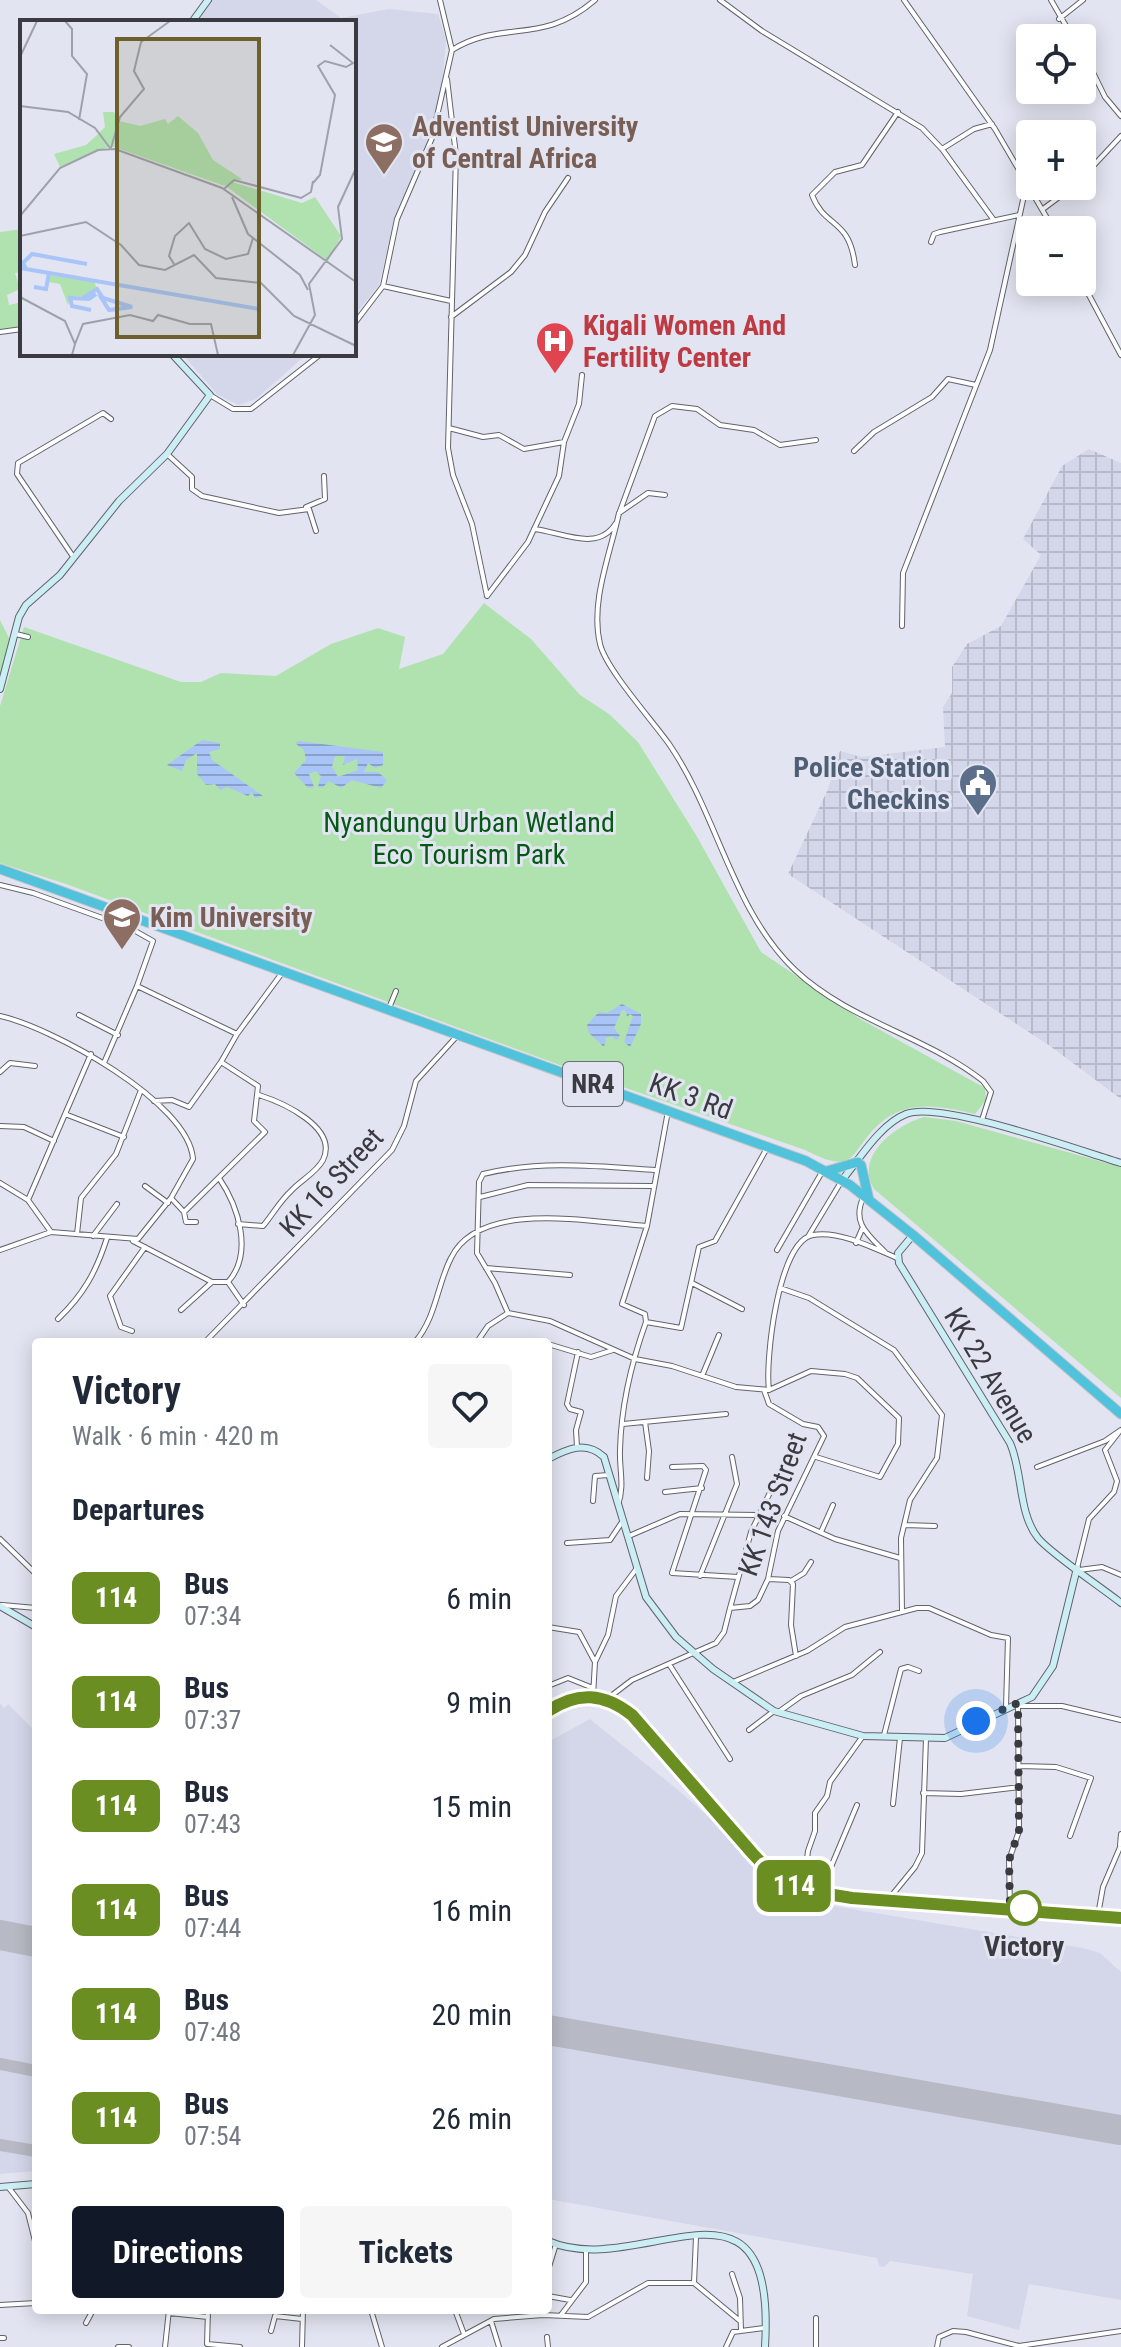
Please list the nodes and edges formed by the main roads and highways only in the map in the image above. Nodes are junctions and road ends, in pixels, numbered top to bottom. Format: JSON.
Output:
{"nodes":[{"id":1,"x":0,"y":869,"type":"edge"},
{"id":2,"x":824,"y":1170,"type":"junction"},
{"id":3,"x":866,"y":1198,"type":"junction"},
{"id":4,"x":1121,"y":1414,"type":"edge"}],
"edges":[{"from":1,"to":2,"type":"highway","name":"KK 3 Rd","number":"NR4"},
{"from":2,"to":3,"type":"highway","name":"KK 3 Rd","number":"NR4"},
{"from":2,"to":3,"type":"highway"},
{"from":3,"to":4,"type":"highway","name":"KK 3 Rd","number":"NR4"}]}
